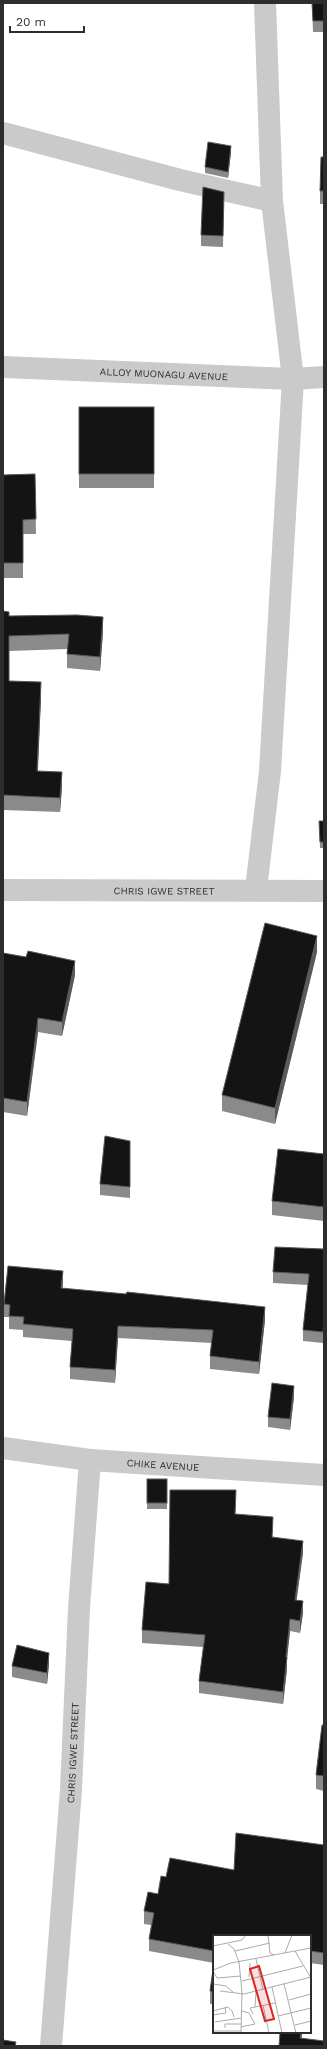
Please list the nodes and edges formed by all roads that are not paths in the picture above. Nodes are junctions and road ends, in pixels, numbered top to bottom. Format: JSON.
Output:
{"nodes":[{"id":1,"x":265,"y":3,"type":"edge"},
{"id":2,"x":3,"y":133,"type":"edge"},
{"id":3,"x":272,"y":200,"type":"junction"},
{"id":4,"x":3,"y":367,"type":"edge"},
{"id":5,"x":324,"y":377,"type":"edge"},
{"id":6,"x":293,"y":378,"type":"junction"},
{"id":7,"x":256,"y":889,"type":"junction"},
{"id":8,"x":3,"y":890,"type":"edge"},
{"id":9,"x":324,"y":891,"type":"edge"},
{"id":10,"x":3,"y":1448,"type":"edge"},
{"id":11,"x":90,"y":1460,"type":"junction"},
{"id":12,"x":324,"y":1475,"type":"edge"},
{"id":13,"x":51,"y":2046,"type":"edge"}],
"edges":[{"from":1,"to":3,"type":"street"},
{"from":2,"to":3,"type":"street"},
{"from":3,"to":6,"type":"street"},
{"from":4,"to":6,"type":"street","name":"ALLOY MUONAGU AVENUE"},
{"from":5,"to":6,"type":"street","name":"ALLOY MUONAGU AVENUE"},
{"from":6,"to":7,"type":"street"},
{"from":7,"to":8,"type":"street","name":"CHRIS IGWE STREET"},
{"from":7,"to":9,"type":"street","name":"CHRIS IGWE STREET"},
{"from":10,"to":11,"type":"street","name":"CHIKE AVENUE"},
{"from":11,"to":12,"type":"street","name":"CHIKE AVENUE"},
{"from":11,"to":13,"type":"street","name":"CHRIS IGWE STREET"}]}
